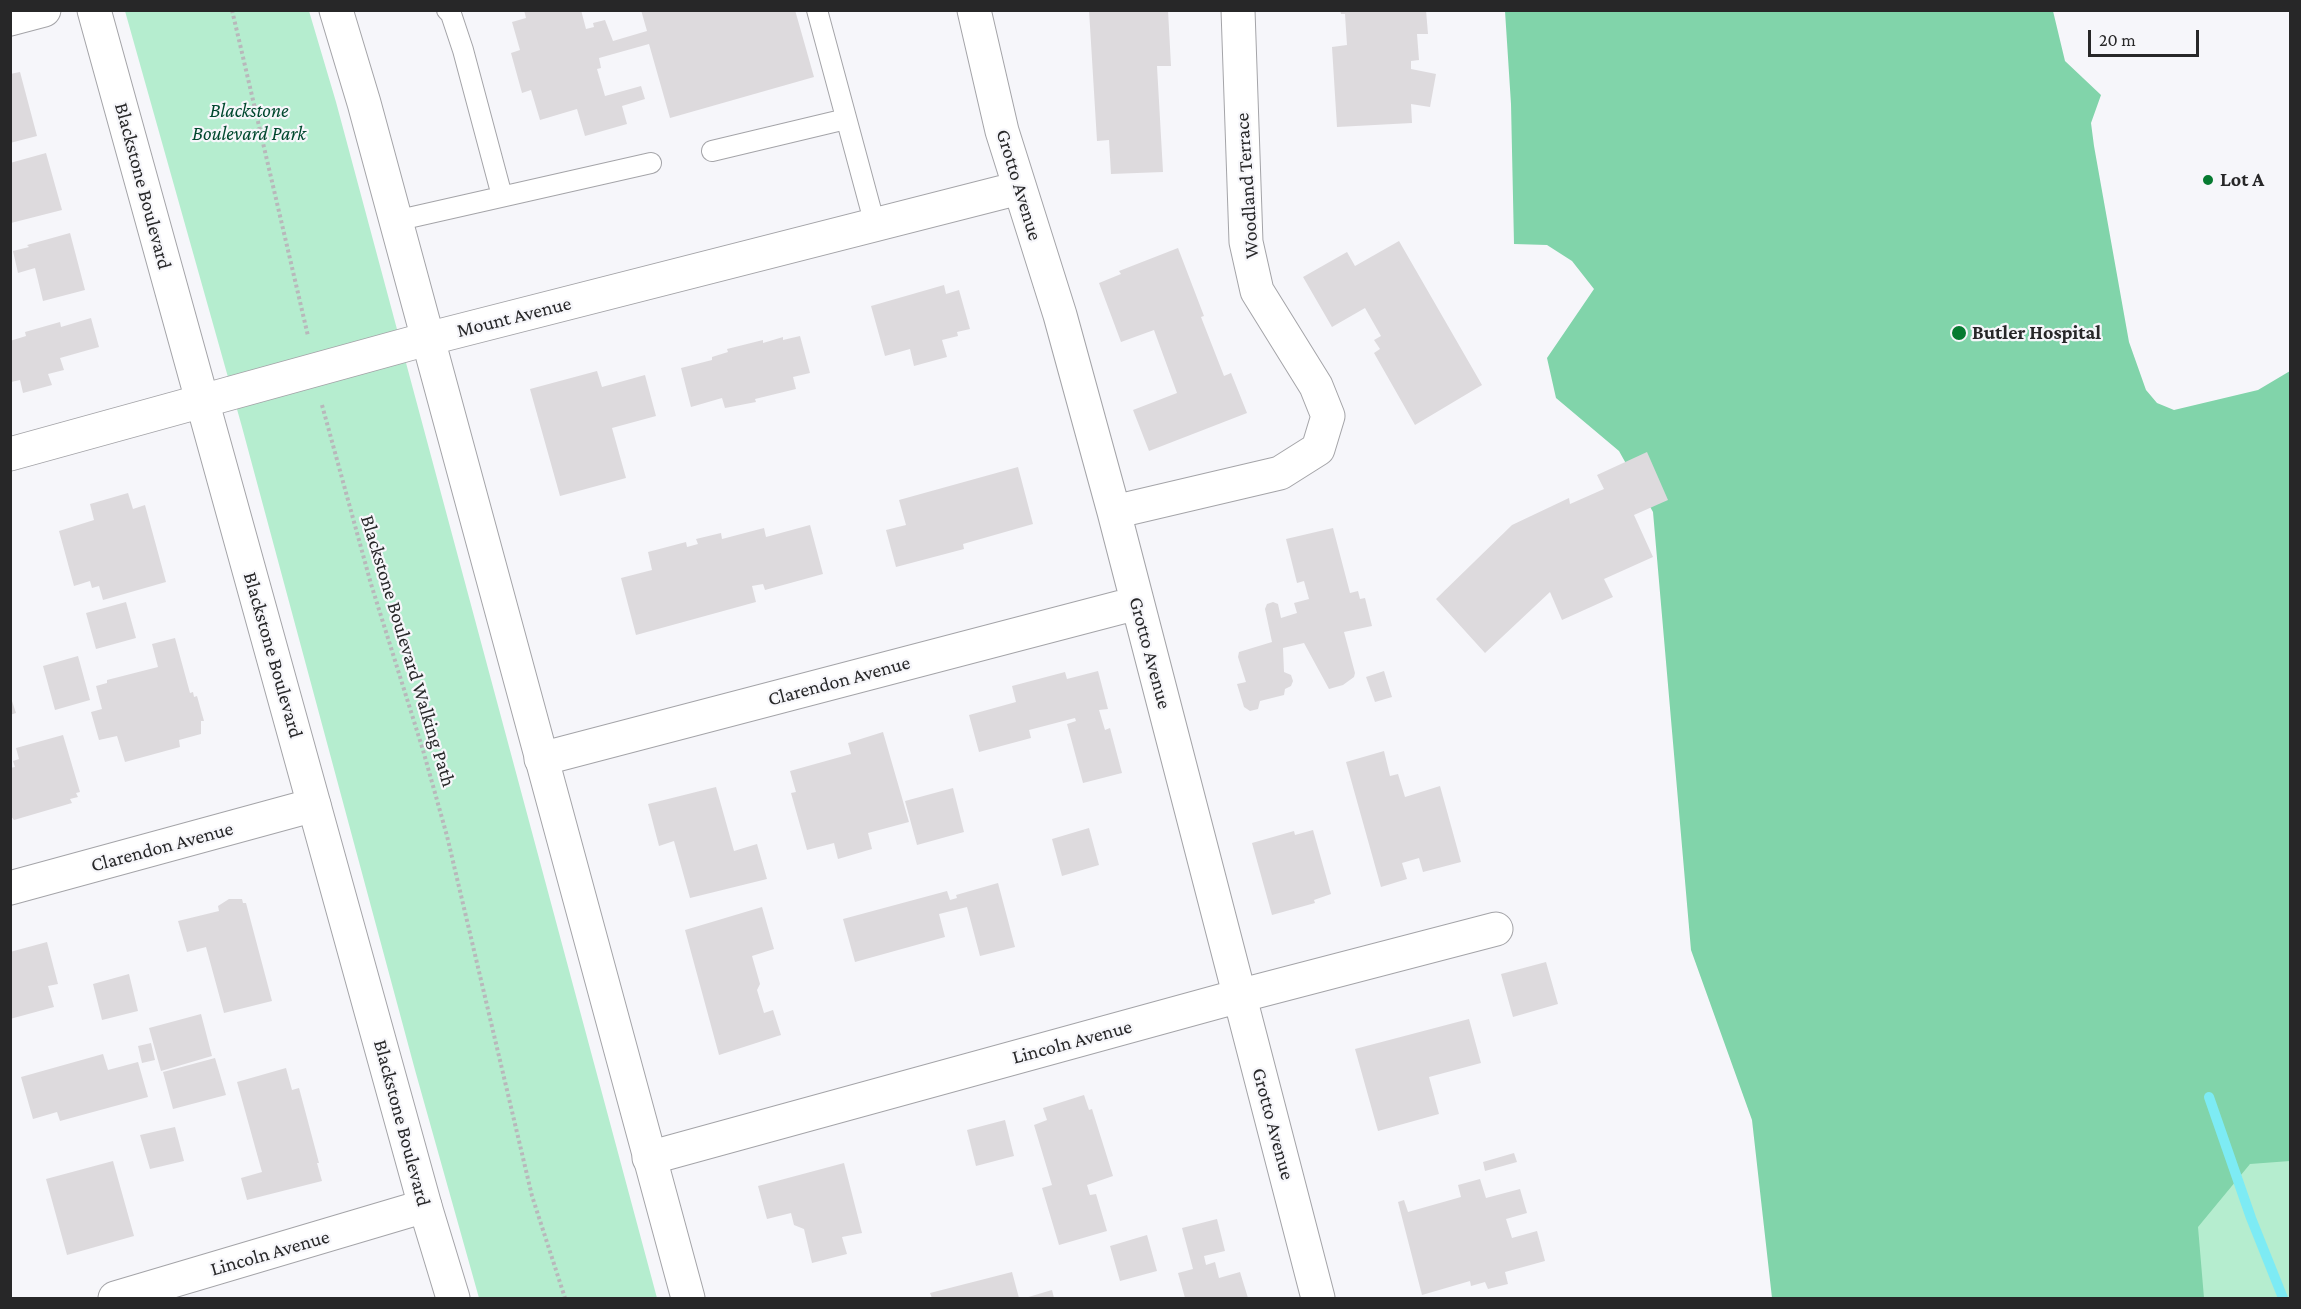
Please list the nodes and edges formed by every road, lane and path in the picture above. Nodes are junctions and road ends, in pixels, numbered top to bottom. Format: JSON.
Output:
{"nodes":[{"id":1,"x":44,"y":10,"type":"edge"},
{"id":2,"x":94,"y":10,"type":"edge"},
{"id":3,"x":232,"y":10,"type":"edge"},
{"id":4,"x":336,"y":10,"type":"edge"},
{"id":5,"x":817,"y":10,"type":"edge"},
{"id":6,"x":974,"y":10,"type":"edge"},
{"id":7,"x":1238,"y":10,"type":"edge"},
{"id":8,"x":449,"y":12,"type":"edge"},
{"id":9,"x":10,"y":19,"type":"edge"},
{"id":10,"x":846,"y":119,"type":"junction"},
{"id":11,"x":712,"y":152,"type":"dead end"},
{"id":12,"x":651,"y":163,"type":"dead end"},
{"id":13,"x":1019,"y":188,"type":"junction"},
{"id":14,"x":502,"y":196,"type":"junction"},
{"id":15,"x":395,"y":221,"type":"junction"},
{"id":16,"x":875,"y":225,"type":"junction"},
{"id":17,"x":427,"y":339,"type":"junction"},
{"id":18,"x":315,"y":369,"type":"junction"},
{"id":19,"x":202,"y":401,"type":"junction"},
{"id":20,"x":10,"y":454,"type":"edge"},
{"id":21,"x":1114,"y":512,"type":"junction"},
{"id":22,"x":1137,"y":603,"type":"junction"},
{"id":23,"x":541,"y":759,"type":"junction"},
{"id":24,"x":314,"y":805,"type":"junction"},
{"id":25,"x":10,"y":888,"type":"edge"},
{"id":26,"x":1496,"y":928,"type":"dead end"},
{"id":27,"x":1239,"y":996,"type":"junction"},
{"id":28,"x":649,"y":1158,"type":"junction"},
{"id":29,"x":425,"y":1206,"type":"junction"},
{"id":30,"x":116,"y":1299,"type":"edge"},
{"id":31,"x":453,"y":1299,"type":"edge"},
{"id":32,"x":565,"y":1299,"type":"edge"},
{"id":33,"x":688,"y":1299,"type":"edge"},
{"id":34,"x":1318,"y":1299,"type":"edge"}],
"edges":[{"from":1,"to":9,"type":"street"},
{"from":2,"to":19,"type":"street","name":"Blackstone Boulevard"},
{"from":3,"to":18,"type":"path","name":"Blackstone Boulevard Walking Path"},
{"from":4,"to":15,"type":"street"},
{"from":5,"to":10,"type":"lane"},
{"from":6,"to":13,"type":"street","name":"Grotto Avenue"},
{"from":7,"to":21,"type":"street","name":"Woodland Terrace"},
{"from":8,"to":14,"type":"lane"},
{"from":10,"to":11,"type":"lane"},
{"from":10,"to":16,"type":"lane"},
{"from":12,"to":14,"type":"lane"},
{"from":13,"to":16,"type":"street","name":"Mount Avenue"},
{"from":13,"to":21,"type":"street","name":"Grotto Avenue"},
{"from":14,"to":15,"type":"lane"},
{"from":15,"to":17,"type":"street"},
{"from":16,"to":17,"type":"street","name":"Mount Avenue"},
{"from":17,"to":18,"type":"street","name":"Mount Avenue"},
{"from":17,"to":23,"type":"street"},
{"from":18,"to":19,"type":"street","name":"Mount Avenue"},
{"from":18,"to":32,"type":"path","name":"Blackstone Boulevard Walking Path"},
{"from":19,"to":20,"type":"street","name":"Mount Avenue"},
{"from":19,"to":24,"type":"street","name":"Blackstone Boulevard"},
{"from":21,"to":22,"type":"street","name":"Grotto Avenue"},
{"from":22,"to":23,"type":"street","name":"Clarendon Avenue"},
{"from":22,"to":27,"type":"street","name":"Grotto Avenue"},
{"from":23,"to":28,"type":"street"},
{"from":24,"to":25,"type":"street","name":"Clarendon Avenue"},
{"from":24,"to":29,"type":"street","name":"Blackstone Boulevard"},
{"from":26,"to":27,"type":"street","name":"Lincoln Avenue"},
{"from":27,"to":28,"type":"street","name":"Lincoln Avenue"},
{"from":27,"to":34,"type":"street","name":"Grotto Avenue"},
{"from":28,"to":33,"type":"street"},
{"from":29,"to":30,"type":"street","name":"Lincoln Avenue"},
{"from":29,"to":31,"type":"street","name":"Blackstone Boulevard"}]}
